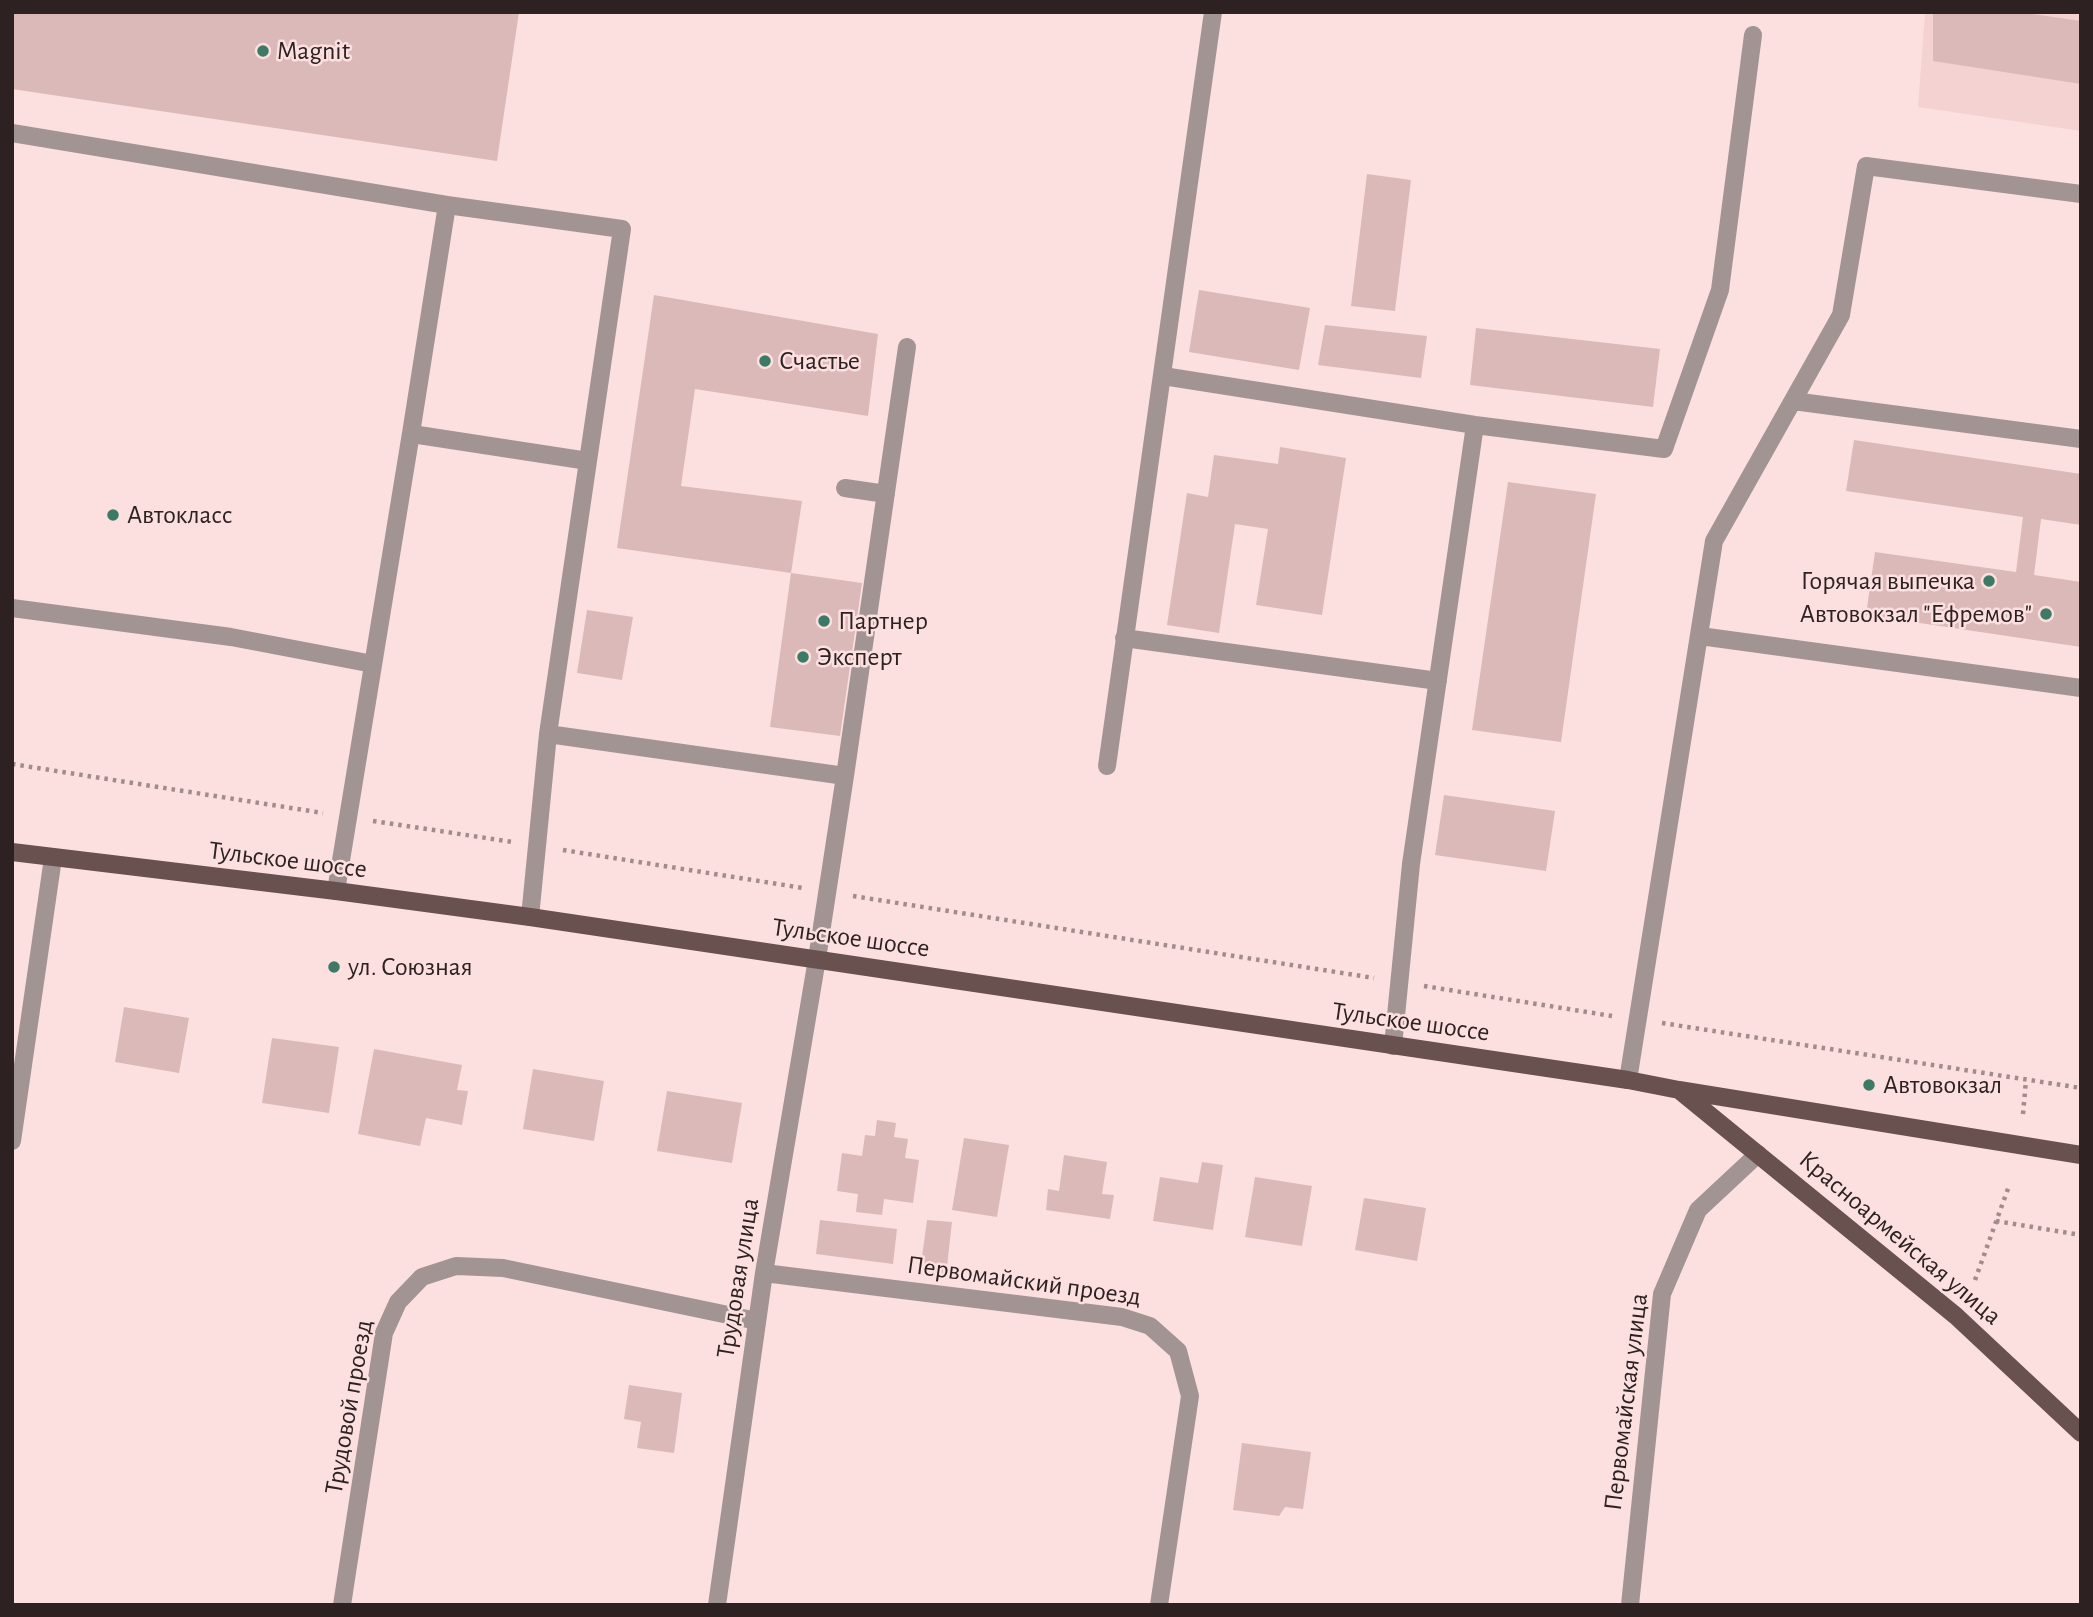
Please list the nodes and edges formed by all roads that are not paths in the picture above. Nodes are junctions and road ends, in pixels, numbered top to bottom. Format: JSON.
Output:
{"nodes":[{"id":1,"x":1213,"y":12,"type":"edge"},
{"id":2,"x":1754,"y":35,"type":"dead end"},
{"id":3,"x":12,"y":133,"type":"edge"},
{"id":4,"x":2081,"y":194,"type":"edge"},
{"id":5,"x":447,"y":205,"type":"junction"},
{"id":6,"x":907,"y":347,"type":"dead end"},
{"id":7,"x":1163,"y":376,"type":"junction"},
{"id":8,"x":1793,"y":401,"type":"junction"},
{"id":9,"x":1475,"y":425,"type":"junction"},
{"id":10,"x":412,"y":434,"type":"junction"},
{"id":11,"x":2081,"y":439,"type":"edge"},
{"id":12,"x":588,"y":461,"type":"junction"},
{"id":13,"x":845,"y":488,"type":"dead end"},
{"id":14,"x":886,"y":494,"type":"junction"},
{"id":15,"x":12,"y":608,"type":"edge"},
{"id":16,"x":1700,"y":636,"type":"junction"},
{"id":17,"x":1124,"y":638,"type":"junction"},
{"id":18,"x":373,"y":664,"type":"junction"},
{"id":19,"x":1438,"y":681,"type":"junction"},
{"id":20,"x":2081,"y":688,"type":"edge"},
{"id":21,"x":548,"y":734,"type":"junction"},
{"id":22,"x":1107,"y":766,"type":"dead end"},
{"id":23,"x":845,"y":776,"type":"junction"},
{"id":24,"x":12,"y":852,"type":"edge"},
{"id":25,"x":53,"y":858,"type":"junction"},
{"id":26,"x":336,"y":891,"type":"junction"},
{"id":27,"x":530,"y":917,"type":"junction"},
{"id":28,"x":817,"y":960,"type":"junction"},
{"id":29,"x":1393,"y":1046,"type":"junction"},
{"id":30,"x":1628,"y":1080,"type":"junction"},
{"id":31,"x":1679,"y":1090,"type":"junction"},
{"id":32,"x":12,"y":1141,"type":"edge"},
{"id":33,"x":1758,"y":1154,"type":"junction"},
{"id":34,"x":2081,"y":1155,"type":"edge"},
{"id":35,"x":764,"y":1273,"type":"junction"},
{"id":36,"x":757,"y":1321,"type":"junction"},
{"id":37,"x":2081,"y":1433,"type":"edge"},
{"id":38,"x":342,"y":1605,"type":"edge"},
{"id":39,"x":717,"y":1605,"type":"edge"},
{"id":40,"x":1159,"y":1605,"type":"edge"},
{"id":41,"x":1630,"y":1605,"type":"edge"}],
"edges":[{"from":1,"to":7,"type":"street"},
{"from":2,"to":9,"type":"street"},
{"from":3,"to":5,"type":"street"},
{"from":4,"to":8,"type":"street"},
{"from":5,"to":10,"type":"street"},
{"from":5,"to":12,"type":"street"},
{"from":6,"to":14,"type":"street","name":"Трудовая улица"},
{"from":7,"to":9,"type":"street"},
{"from":7,"to":17,"type":"street"},
{"from":8,"to":11,"type":"street"},
{"from":8,"to":16,"type":"street"},
{"from":9,"to":19,"type":"street"},
{"from":10,"to":12,"type":"street"},
{"from":10,"to":18,"type":"street"},
{"from":12,"to":21,"type":"street"},
{"from":13,"to":14,"type":"street"},
{"from":14,"to":23,"type":"street","name":"Трудовая улица"},
{"from":15,"to":18,"type":"street"},
{"from":16,"to":20,"type":"street"},
{"from":16,"to":30,"type":"street"},
{"from":17,"to":19,"type":"street"},
{"from":17,"to":22,"type":"street"},
{"from":18,"to":26,"type":"street"},
{"from":19,"to":29,"type":"street"},
{"from":21,"to":23,"type":"street"},
{"from":21,"to":27,"type":"street"},
{"from":23,"to":28,"type":"street","name":"Трудовая улица"},
{"from":24,"to":25,"type":"main road","name":"Тульское шоссе"},
{"from":25,"to":26,"type":"main road","name":"Тульское шоссе"},
{"from":25,"to":32,"type":"street"},
{"from":26,"to":27,"type":"main road","name":"Тульское шоссе"},
{"from":27,"to":28,"type":"main road","name":"Тульское шоссе"},
{"from":28,"to":29,"type":"main road","name":"Тульское шоссе"},
{"from":28,"to":35,"type":"street","name":"Трудовая улица"},
{"from":29,"to":30,"type":"main road","name":"Тульское шоссе"},
{"from":30,"to":31,"type":"main road","name":"Тульское шоссе"},
{"from":31,"to":33,"type":"main road","name":"Красноармейская улица"},
{"from":31,"to":34,"type":"main road","name":"Тульское шоссе"},
{"from":33,"to":37,"type":"main road","name":"Красноармейская улица"},
{"from":33,"to":41,"type":"street","name":"Первомайская улица"},
{"from":35,"to":36,"type":"street","name":"Трудовая улица"},
{"from":35,"to":40,"type":"street","name":"Первомайский проезд"},
{"from":36,"to":38,"type":"street","name":"Трудовой проезд"},
{"from":36,"to":39,"type":"street","name":"Трудовая улица"}]}
